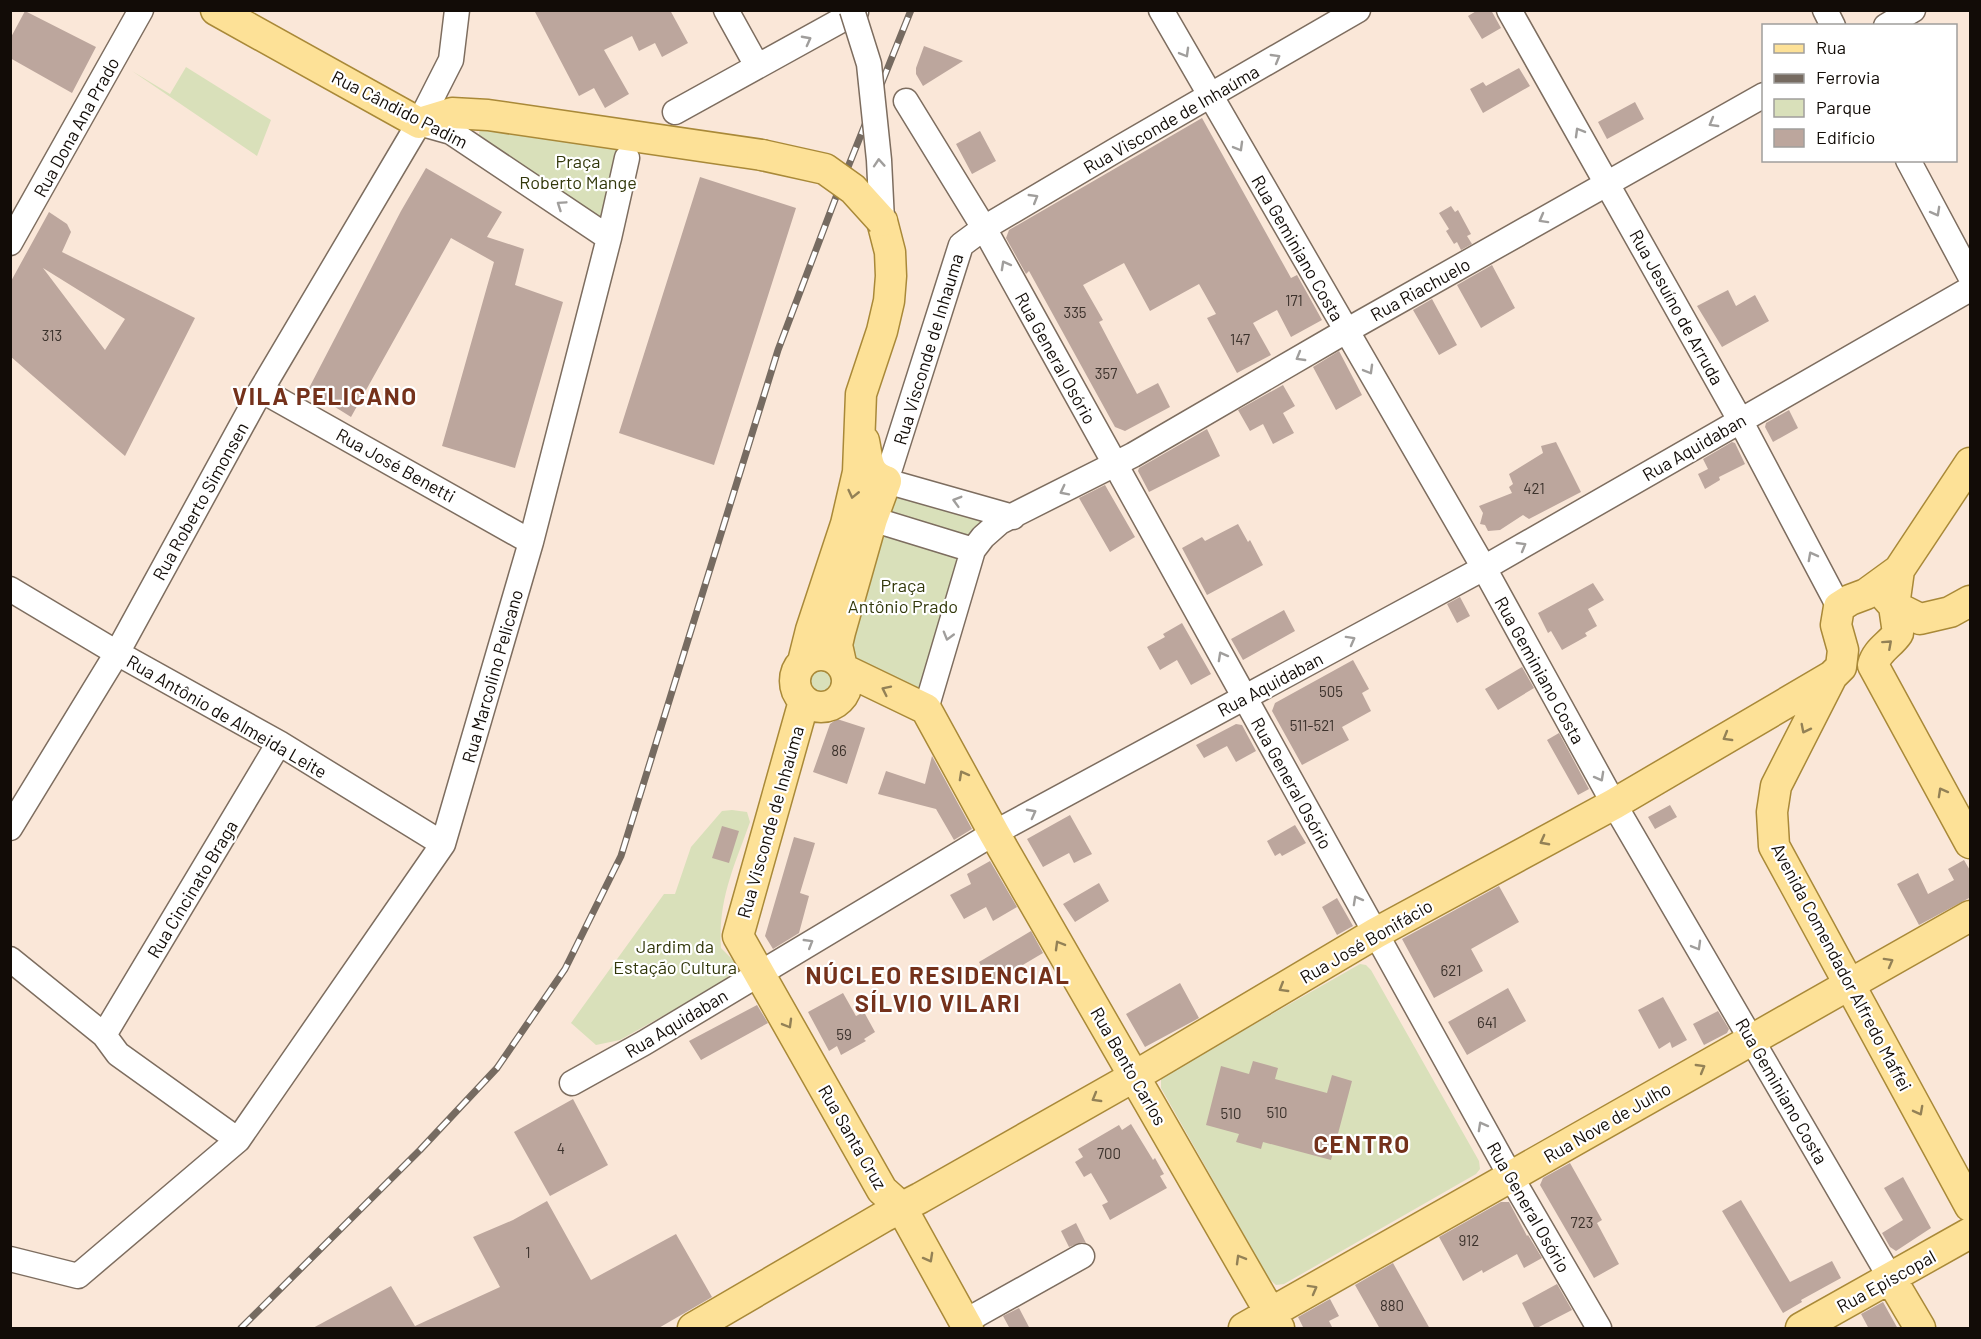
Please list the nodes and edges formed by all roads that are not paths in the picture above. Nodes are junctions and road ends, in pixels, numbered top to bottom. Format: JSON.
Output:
{"nodes":[{"id":1,"x":141,"y":10,"type":"edge"},
{"id":2,"x":216,"y":10,"type":"edge"},
{"id":3,"x":457,"y":10,"type":"edge"},
{"id":4,"x":726,"y":10,"type":"edge"},
{"id":5,"x":1161,"y":10,"type":"edge"},
{"id":6,"x":1358,"y":10,"type":"edge"},
{"id":7,"x":1509,"y":10,"type":"edge"},
{"id":8,"x":1825,"y":10,"type":"edge"},
{"id":9,"x":1913,"y":10,"type":"edge"},
{"id":10,"x":854,"y":11,"type":"edge"},
{"id":11,"x":1832,"y":24,"type":"edge"},
{"id":12,"x":1889,"y":24,"type":"edge"},
{"id":13,"x":757,"y":66,"type":"junction"},
{"id":14,"x":1762,"y":95,"type":"edge"},
{"id":15,"x":1210,"y":96,"type":"junction"},
{"id":16,"x":906,"y":101,"type":"dead end"},
{"id":17,"x":675,"y":112,"type":"dead end"},
{"id":18,"x":419,"y":123,"type":"junction"},
{"id":19,"x":627,"y":158,"type":"dead end"},
{"id":20,"x":1909,"y":162,"type":"edge"},
{"id":21,"x":1608,"y":183,"type":"junction"},
{"id":22,"x":882,"y":221,"type":"junction"},
{"id":23,"x":984,"y":228,"type":"junction"},
{"id":24,"x":609,"y":238,"type":"junction"},
{"id":25,"x":11,"y":241,"type":"edge"},
{"id":26,"x":1971,"y":276,"type":"edge"},
{"id":27,"x":1971,"y":289,"type":"edge"},
{"id":28,"x":1346,"y":331,"type":"junction"},
{"id":29,"x":261,"y":390,"type":"junction"},
{"id":30,"x":860,"y":405,"type":"junction"},
{"id":31,"x":1740,"y":420,"type":"junction"},
{"id":32,"x":1971,"y":463,"type":"edge"},
{"id":33,"x":1115,"y":465,"type":"junction"},
{"id":34,"x":886,"y":481,"type":"junction"},
{"id":35,"x":1013,"y":517,"type":"junction"},
{"id":36,"x":872,"y":519,"type":"junction"},
{"id":37,"x":531,"y":542,"type":"junction"},
{"id":38,"x":973,"y":550,"type":"junction"},
{"id":39,"x":1484,"y":568,"type":"junction"},
{"id":40,"x":1899,"y":570,"type":"junction"},
{"id":41,"x":10,"y":590,"type":"edge"},
{"id":42,"x":1866,"y":594,"type":"junction"},
{"id":43,"x":1971,"y":601,"type":"edge"},
{"id":44,"x":1894,"y":606,"type":"junction"},
{"id":45,"x":1839,"y":607,"type":"junction"},
{"id":46,"x":117,"y":653,"type":"junction"},
{"id":47,"x":803,"y":662,"type":"junction"},
{"id":48,"x":843,"y":666,"type":"junction"},
{"id":49,"x":1832,"y":676,"type":"junction"},
{"id":50,"x":1245,"y":698,"type":"junction"},
{"id":51,"x":804,"y":701,"type":"junction"},
{"id":52,"x":926,"y":709,"type":"junction"},
{"id":53,"x":279,"y":743,"type":"junction"},
{"id":54,"x":1614,"y":804,"type":"junction"},
{"id":55,"x":10,"y":828,"type":"edge"},
{"id":56,"x":994,"y":833,"type":"junction"},
{"id":57,"x":1971,"y":843,"type":"edge"},
{"id":58,"x":443,"y":844,"type":"junction"},
{"id":59,"x":1971,"y":916,"type":"edge"},
{"id":60,"x":1376,"y":933,"type":"junction"},
{"id":61,"x":10,"y":959,"type":"edge"},
{"id":62,"x":759,"y":973,"type":"junction"},
{"id":63,"x":1850,"y":984,"type":"junction"},
{"id":64,"x":104,"y":1035,"type":"junction"},
{"id":65,"x":1752,"y":1039,"type":"junction"},
{"id":66,"x":1135,"y":1076,"type":"junction"},
{"id":67,"x":572,"y":1083,"type":"dead end"},
{"id":68,"x":238,"y":1140,"type":"junction"},
{"id":69,"x":1511,"y":1177,"type":"junction"},
{"id":70,"x":1971,"y":1206,"type":"edge"},
{"id":71,"x":901,"y":1207,"type":"junction"},
{"id":72,"x":1971,"y":1233,"type":"edge"},
{"id":73,"x":1082,"y":1256,"type":"dead end"},
{"id":74,"x":10,"y":1259,"type":"edge"},
{"id":75,"x":1891,"y":1280,"type":"junction"},
{"id":76,"x":1275,"y":1321,"type":"edge"},
{"id":77,"x":966,"y":1325,"type":"edge"},
{"id":78,"x":693,"y":1329,"type":"edge"},
{"id":79,"x":1244,"y":1329,"type":"edge"},
{"id":80,"x":1599,"y":1329,"type":"edge"},
{"id":81,"x":1801,"y":1329,"type":"edge"},
{"id":82,"x":1920,"y":1329,"type":"edge"}],
"edges":[{"from":1,"to":25,"type":"street","name":"Rua Dona Ana Prado"},
{"from":2,"to":18,"type":"main road","name":"Rua Cândido Padim"},
{"from":3,"to":18,"type":"street","name":"Rua Roberto Simonsen"},
{"from":4,"to":13,"type":"street"},
{"from":5,"to":15,"type":"street","name":"Rua Geminiano Costa","one_way":true},
{"from":15,"to":6,"type":"street","name":"Rua Visconde de Inhaúma","one_way":true},
{"from":21,"to":7,"type":"street","name":"Rua Jesuíno de Arruda","one_way":true},
{"from":8,"to":11,"type":"street"},
{"from":9,"to":12,"type":"street"},
{"from":13,"to":10,"type":"street","one_way":true},
{"from":22,"to":10,"type":"street","one_way":true,"bridge":true},
{"from":13,"to":17,"type":"street"},
{"from":14,"to":21,"type":"street","name":"Rua Riachuelo","one_way":true},
{"from":23,"to":15,"type":"street","name":"Rua Visconde de Inhaúma","one_way":true},
{"from":15,"to":28,"type":"street","name":"Rua Geminiano Costa","one_way":true},
{"from":16,"to":23,"type":"street","name":"Rua General Osório"},
{"from":18,"to":22,"type":"main road","bridge":true},
{"from":24,"to":18,"type":"street","name":"Rua Cândido Padim","one_way":true},
{"from":18,"to":29,"type":"street","name":"Rua Roberto Simonsen"},
{"from":19,"to":24,"type":"street","name":"Rua Marcolino Pelicano"},
{"from":20,"to":26,"type":"street","one_way":true},
{"from":21,"to":28,"type":"street","name":"Rua Riachuelo","one_way":true},
{"from":21,"to":31,"type":"street","name":"Rua Jesuíno de Arruda"},
{"from":22,"to":30,"type":"main road"},
{"from":33,"to":23,"type":"street","name":"Rua General Osório","one_way":true},
{"from":23,"to":34,"type":"street","name":"Rua Visconde de Inhauma"},
{"from":24,"to":37,"type":"street","name":"Rua Marcolino Pelicano"},
{"from":27,"to":31,"type":"street","name":"Rua Aquidaban"},
{"from":28,"to":33,"type":"street","name":"Rua Riachuelo","one_way":true},
{"from":28,"to":39,"type":"street","name":"Rua Geminiano Costa","one_way":true},
{"from":29,"to":37,"type":"street","name":"Rua José Benetti"},
{"from":29,"to":46,"type":"street","name":"Rua Roberto Simonsen"},
{"from":30,"to":34,"type":"main road"},
{"from":30,"to":47,"type":"main road","one_way":true},
{"from":39,"to":31,"type":"street","name":"Rua Aquidaban","one_way":true},
{"from":45,"to":31,"type":"street","name":"Rua Jesuíno de Arruda","one_way":true},
{"from":32,"to":40,"type":"main road"},
{"from":33,"to":35,"type":"street","name":"Rua Riachuelo","one_way":true},
{"from":50,"to":33,"type":"street","name":"Rua General Osório","one_way":true},
{"from":35,"to":34,"type":"street","one_way":true},
{"from":34,"to":36,"type":"main road"},
{"from":35,"to":38,"type":"street"},
{"from":36,"to":38,"type":"street"},
{"from":36,"to":48,"type":"main road"},
{"from":37,"to":58,"type":"street","name":"Rua Marcolino Pelicano"},
{"from":38,"to":52,"type":"street","one_way":true},
{"from":50,"to":39,"type":"street","name":"Rua Aquidaban","one_way":true},
{"from":39,"to":54,"type":"street","name":"Rua Geminiano Costa","one_way":true},
{"from":40,"to":42,"type":"main road"},
{"from":40,"to":44,"type":"main road"},
{"from":41,"to":46,"type":"street","name":"Rua Antônio de Almeida Leite"},
{"from":42,"to":44,"type":"main road"},
{"from":42,"to":45,"type":"main road"},
{"from":43,"to":44,"type":"main road"},
{"from":57,"to":44,"type":"main road","one_way":true},
{"from":45,"to":49,"type":"main road","name":"Avenida Comendador Alfredo Maffei"},
{"from":46,"to":53,"type":"street","name":"Rua Antônio de Almeida Leite"},
{"from":46,"to":55,"type":"street","name":"Rua Roberto Simonsen"},
{"from":47,"to":48,"type":"main road"},
{"from":47,"to":51,"type":"main road"},
{"from":48,"to":51,"type":"main road"},
{"from":52,"to":48,"type":"main road","one_way":true},
{"from":49,"to":54,"type":"main road","name":"Rua José Bonifácio","one_way":true},
{"from":49,"to":63,"type":"main road","name":"Avenida Comendador Alfredo Maffei","one_way":true},
{"from":56,"to":50,"type":"street","name":"Rua Aquidaban","one_way":true},
{"from":60,"to":50,"type":"street","name":"Rua General Osório","one_way":true},
{"from":51,"to":62,"type":"main road","name":"Rua Visconde de Inhaúma"},
{"from":56,"to":52,"type":"main road","name":"Rua Bento Carlos","one_way":true},
{"from":53,"to":58,"type":"street","name":"Rua Antônio de Almeida Leite"},
{"from":53,"to":64,"type":"street","name":"Rua Cincinato Braga"},
{"from":54,"to":60,"type":"main road","name":"Rua José Bonifácio","one_way":true},
{"from":54,"to":65,"type":"street","name":"Rua Geminiano Costa","one_way":true},
{"from":62,"to":56,"type":"street","name":"Rua Aquidaban","one_way":true},
{"from":66,"to":56,"type":"main road","name":"Rua Bento Carlos","one_way":true},
{"from":58,"to":68,"type":"street","name":"Rua Marcolino Pelicano"},
{"from":63,"to":59,"type":"main road","name":"Rua Nove de Julho","one_way":true},
{"from":60,"to":66,"type":"main road","name":"Rua José Bonifácio","one_way":true},
{"from":69,"to":60,"type":"street","name":"Rua General Osório","one_way":true},
{"from":61,"to":64,"type":"street"},
{"from":62,"to":67,"type":"street","name":"Rua Aquidaban"},
{"from":62,"to":71,"type":"main road","name":"Rua Santa Cruz","one_way":true},
{"from":63,"to":65,"type":"main road","name":"Rua Nove de Julho"},
{"from":63,"to":70,"type":"main road","name":"Avenida Comendador Alfredo Maffei","one_way":true},
{"from":64,"to":68,"type":"street"},
{"from":69,"to":65,"type":"main road","name":"Rua Nove de Julho","one_way":true},
{"from":65,"to":75,"type":"street","name":"Rua Geminiano Costa"},
{"from":66,"to":71,"type":"main road","name":"Rua José Bonifácio","one_way":true},
{"from":76,"to":66,"type":"main road","name":"Rua Bento Carlos","one_way":true},
{"from":68,"to":74,"type":"street","name":"Rua Marcolino Pelicano"},
{"from":76,"to":69,"type":"main road","name":"Rua Nove de Julho","one_way":true},
{"from":69,"to":80,"type":"street","name":"Rua General Osório"},
{"from":71,"to":77,"type":"main road","name":"Rua Santa Cruz","one_way":true},
{"from":71,"to":78,"type":"main road","name":"Rua José Bonifácio"},
{"from":72,"to":75,"type":"main road","name":"Rua Episcopal"},
{"from":73,"to":77,"type":"street"},
{"from":75,"to":81,"type":"main road","name":"Rua Episcopal"},
{"from":75,"to":82,"type":"main road","name":"Rua Geminiano Costa"},
{"from":76,"to":79,"type":"main road","name":"Rua Nove de Julho"}]}
